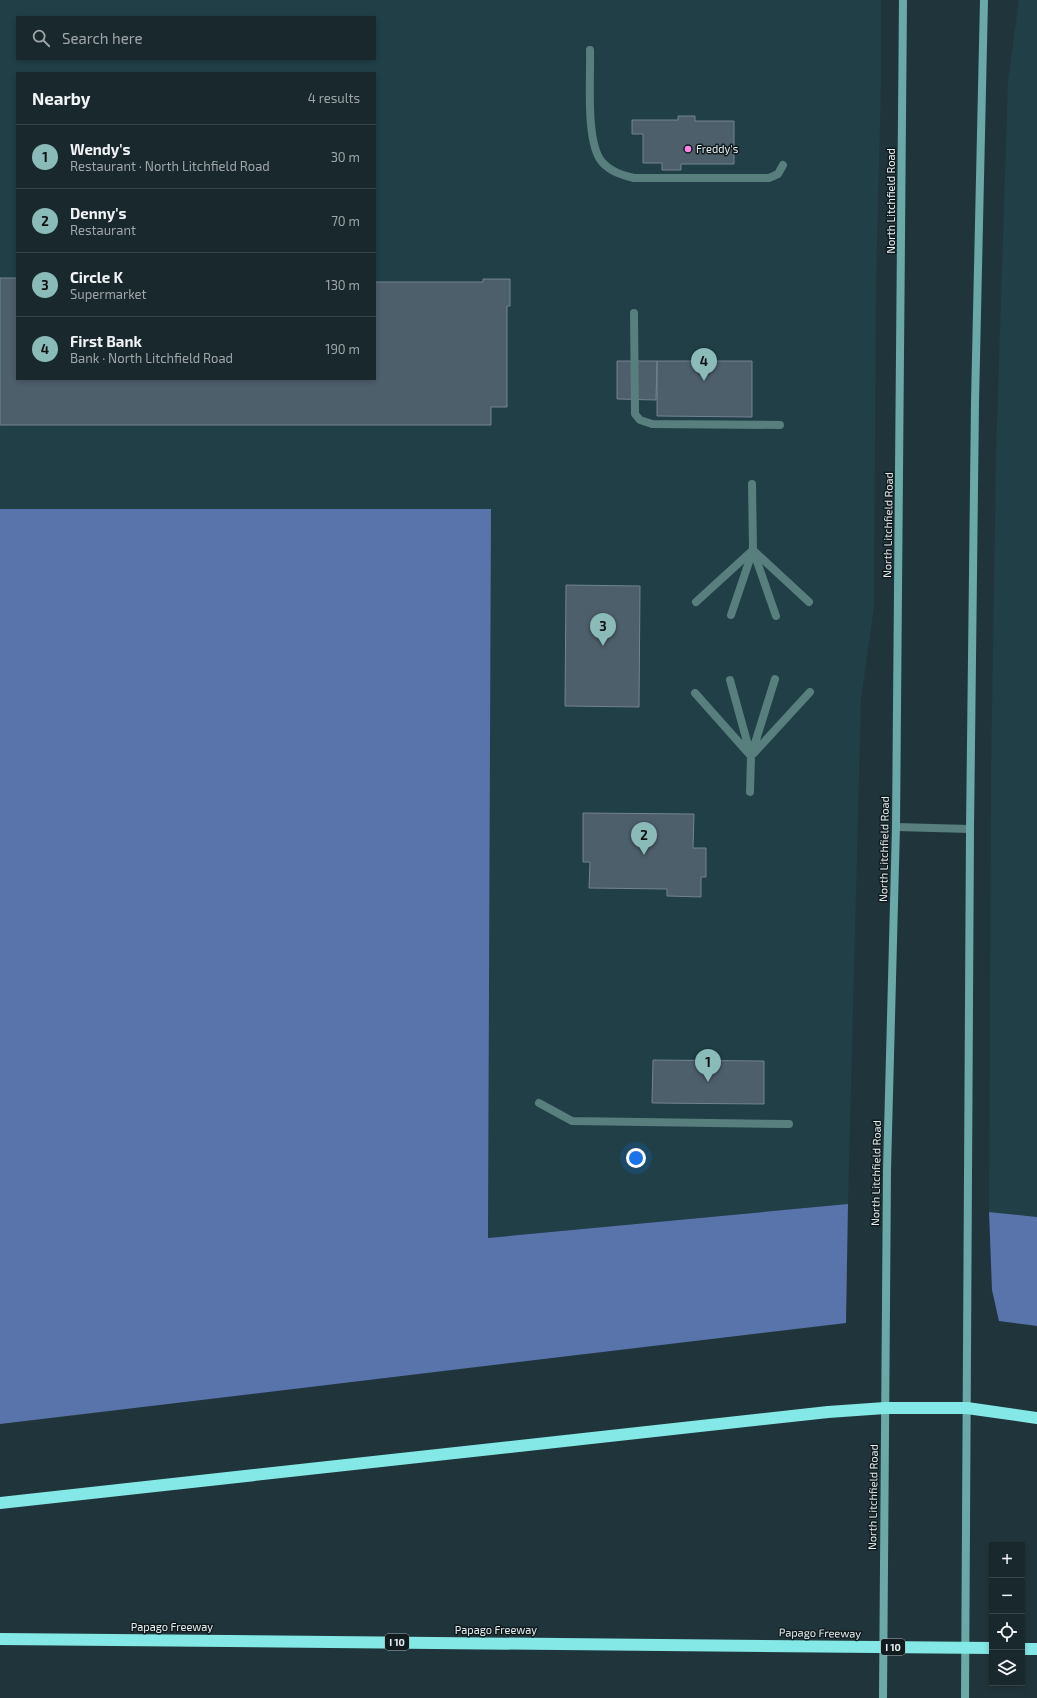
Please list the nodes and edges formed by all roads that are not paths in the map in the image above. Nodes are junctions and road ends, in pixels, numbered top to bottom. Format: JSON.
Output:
{"nodes":[{"id":1,"x":903,"y":0,"type":"edge"},
{"id":2,"x":984,"y":0,"type":"edge"},
{"id":3,"x":590,"y":50,"type":"dead end"},
{"id":4,"x":783,"y":165,"type":"dead end"},
{"id":5,"x":634,"y":313,"type":"dead end"},
{"id":6,"x":780,"y":425,"type":"dead end"},
{"id":7,"x":752,"y":484,"type":"dead end"},
{"id":8,"x":753,"y":550,"type":"junction"},
{"id":9,"x":696,"y":602,"type":"dead end"},
{"id":10,"x":809,"y":602,"type":"dead end"},
{"id":11,"x":731,"y":615,"type":"dead end"},
{"id":12,"x":776,"y":616,"type":"dead end"},
{"id":13,"x":776,"y":679,"type":"dead end"},
{"id":14,"x":730,"y":680,"type":"dead end"},
{"id":15,"x":810,"y":692,"type":"dead end"},
{"id":16,"x":695,"y":693,"type":"dead end"},
{"id":17,"x":751,"y":756,"type":"junction"},
{"id":18,"x":750,"y":792,"type":"dead end"},
{"id":19,"x":896,"y":827,"type":"junction"},
{"id":20,"x":970,"y":829,"type":"junction"},
{"id":21,"x":539,"y":1103,"type":"dead end"},
{"id":22,"x":789,"y":1124,"type":"dead end"},
{"id":23,"x":885,"y":1408,"type":"junction"},
{"id":24,"x":966,"y":1408,"type":"junction"},
{"id":25,"x":1037,"y":1418,"type":"edge"},
{"id":26,"x":0,"y":1503,"type":"edge"},
{"id":27,"x":0,"y":1639,"type":"edge"},
{"id":28,"x":989,"y":1648,"type":"edge"},
{"id":29,"x":883,"y":1698,"type":"edge"},
{"id":30,"x":965,"y":1698,"type":"edge"}],
"edges":[{"from":1,"to":19,"type":"main road","name":"North Litchfield Road"},
{"from":2,"to":20,"type":"main road"},
{"from":3,"to":4,"type":"lane"},
{"from":5,"to":6,"type":"lane"},
{"from":7,"to":8,"type":"lane"},
{"from":8,"to":9,"type":"lane"},
{"from":8,"to":10,"type":"lane"},
{"from":8,"to":11,"type":"lane"},
{"from":8,"to":12,"type":"lane"},
{"from":13,"to":17,"type":"lane"},
{"from":14,"to":17,"type":"lane"},
{"from":15,"to":17,"type":"lane"},
{"from":16,"to":17,"type":"lane"},
{"from":17,"to":18,"type":"lane"},
{"from":19,"to":20,"type":"lane"},
{"from":19,"to":23,"type":"main road","name":"North Litchfield Road"},
{"from":20,"to":24,"type":"main road"},
{"from":21,"to":22,"type":"lane"},
{"from":23,"to":24,"type":"highway"},
{"from":23,"to":26,"type":"highway"},
{"from":23,"to":29,"type":"main road","name":"North Litchfield Road"},
{"from":24,"to":25,"type":"highway"},
{"from":24,"to":30,"type":"main road"},
{"from":27,"to":28,"type":"highway","name":"Papago Freeway","number":"I 10"}]}
